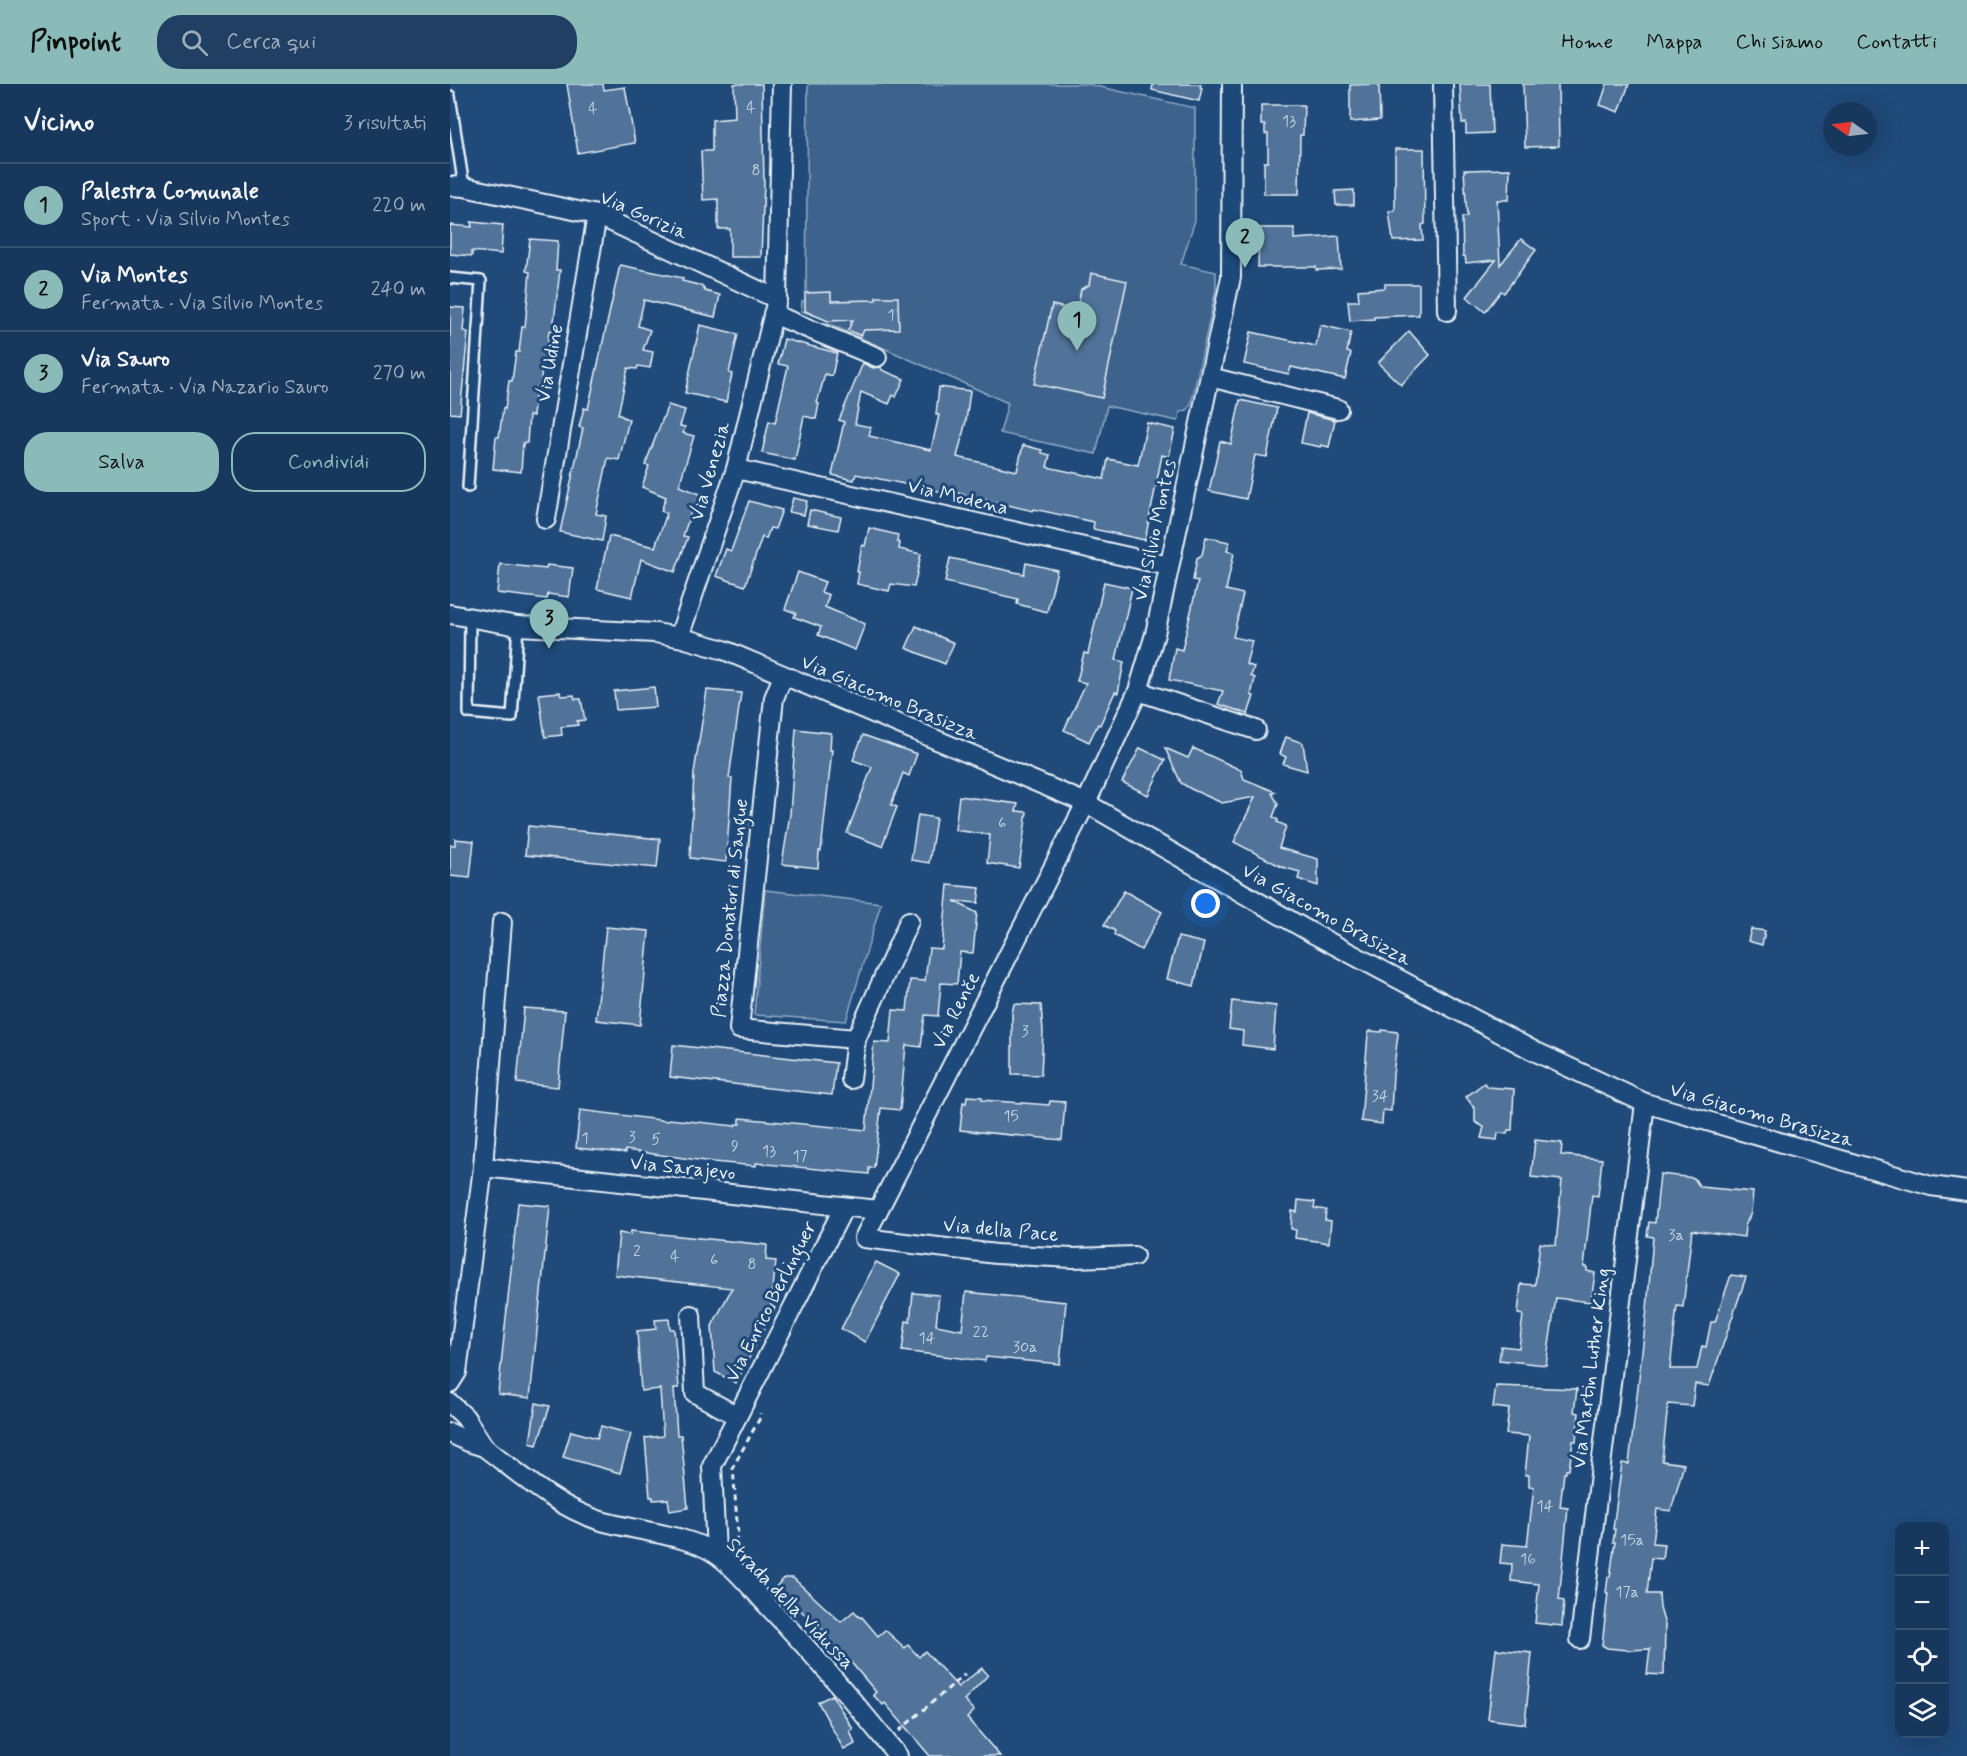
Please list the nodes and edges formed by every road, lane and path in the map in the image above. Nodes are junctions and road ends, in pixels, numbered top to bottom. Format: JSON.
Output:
{"nodes":[{"id":1,"x":782,"y":84,"type":"edge"},
{"id":2,"x":1233,"y":84,"type":"edge"},
{"id":3,"x":1443,"y":84,"type":"edge"},
{"id":4,"x":450,"y":96,"type":"edge"},
{"id":5,"x":457,"y":187,"type":"edge"},
{"id":6,"x":597,"y":215,"type":"junction"},
{"id":7,"x":450,"y":278,"type":"edge"},
{"id":8,"x":775,"y":307,"type":"junction"},
{"id":9,"x":1447,"y":311,"type":"dead end"},
{"id":10,"x":877,"y":357,"type":"dead end"},
{"id":11,"x":1210,"y":377,"type":"junction"},
{"id":12,"x":1338,"y":409,"type":"dead end"},
{"id":13,"x":736,"y":469,"type":"junction"},
{"id":14,"x":468,"y":487,"type":"dead end"},
{"id":15,"x":546,"y":519,"type":"dead end"},
{"id":16,"x":1169,"y":566,"type":"junction"},
{"id":17,"x":450,"y":614,"type":"edge"},
{"id":18,"x":470,"y":618,"type":"junction"},
{"id":19,"x":518,"y":626,"type":"junction"},
{"id":20,"x":679,"y":636,"type":"junction"},
{"id":21,"x":783,"y":676,"type":"junction"},
{"id":22,"x":1138,"y":691,"type":"junction"},
{"id":23,"x":1256,"y":730,"type":"dead end"},
{"id":24,"x":1086,"y":803,"type":"junction"},
{"id":25,"x":909,"y":921,"type":"dead end"},
{"id":26,"x":502,"y":922,"type":"dead end"},
{"id":27,"x":856,"y":1039,"type":"junction"},
{"id":28,"x":851,"y":1079,"type":"dead end"},
{"id":29,"x":1645,"y":1103,"type":"junction"},
{"id":30,"x":483,"y":1167,"type":"junction"},
{"id":31,"x":1967,"y":1191,"type":"edge"},
{"id":32,"x":844,"y":1207,"type":"junction"},
{"id":33,"x":878,"y":1210,"type":"junction"},
{"id":34,"x":864,"y":1238,"type":"joint"},
{"id":35,"x":1134,"y":1256,"type":"dead end"},
{"id":36,"x":692,"y":1315,"type":"dead end"},
{"id":37,"x":450,"y":1383,"type":"edge"},
{"id":38,"x":450,"y":1403,"type":"edge"},
{"id":39,"x":737,"y":1416,"type":"junction"},
{"id":40,"x":450,"y":1433,"type":"edge"},
{"id":41,"x":484,"y":1447,"type":"junction"},
{"id":42,"x":716,"y":1554,"type":"junction"},
{"id":43,"x":1580,"y":1640,"type":"dead end"},
{"id":44,"x":965,"y":1674,"type":"dead end"},
{"id":45,"x":892,"y":1749,"type":"edge"}],
"edges":[{"from":1,"to":8,"type":"street","name":"Via Venezia"},
{"from":2,"to":11,"type":"street","name":"Via Silvio Montes"},
{"from":3,"to":9,"type":"street"},
{"from":4,"to":5,"type":"lane"},
{"from":5,"to":6,"type":"street","name":"Via Gorizia"},
{"from":6,"to":8,"type":"street","name":"Via Gorizia"},
{"from":6,"to":15,"type":"street","name":"Via Udine"},
{"from":7,"to":14,"type":"lane"},
{"from":8,"to":10,"type":"street"},
{"from":8,"to":13,"type":"street","name":"Via Venezia"},
{"from":11,"to":12,"type":"street"},
{"from":11,"to":16,"type":"street","name":"Via Silvio Montes"},
{"from":13,"to":16,"type":"street","name":"Via Modena"},
{"from":13,"to":20,"type":"street","name":"Via Venezia"},
{"from":16,"to":22,"type":"street","name":"Via Silvio Montes"},
{"from":17,"to":18,"type":"street","name":"Via Giacomo Brasizza"},
{"from":18,"to":19,"type":"street","name":"Via Giacomo Brasizza"},
{"from":18,"to":19,"type":"lane"},
{"from":19,"to":20,"type":"street","name":"Via Giacomo Brasizza"},
{"from":20,"to":21,"type":"street","name":"Via Giacomo Brasizza"},
{"from":21,"to":24,"type":"street","name":"Via Giacomo Brasizza"},
{"from":21,"to":27,"type":"street","name":"Piazza Donatori di Sangue"},
{"from":22,"to":23,"type":"street"},
{"from":22,"to":24,"type":"street","name":"Via Silvio Montes"},
{"from":24,"to":29,"type":"street","name":"Via Giacomo Brasizza"},
{"from":24,"to":33,"type":"street","name":"Via Renče"},
{"from":25,"to":27,"type":"street"},
{"from":26,"to":30,"type":"street"},
{"from":27,"to":28,"type":"street"},
{"from":29,"to":31,"type":"street","name":"Via Giacomo Brasizza"},
{"from":29,"to":43,"type":"street","name":"Via Martin Luther King"},
{"from":30,"to":32,"type":"street","name":"Via Sarajevo"},
{"from":30,"to":37,"type":"street"},
{"from":32,"to":33,"type":"street","name":"Via Sarajevo"},
{"from":32,"to":39,"type":"street","name":"Via Enrico Berlinguer"},
{"from":33,"to":34,"type":"street","name":"Via Renče"},
{"from":34,"to":35,"type":"street","name":"Via della Pace"},
{"from":36,"to":39,"type":"street","name":"Via Enrico Berlinguer"},
{"from":38,"to":41,"type":"street"},
{"from":39,"to":42,"type":"street","name":"Via Enrico Berlinguer"},
{"from":40,"to":41,"type":"street","name":"Strada della Vidussa"},
{"from":41,"to":42,"type":"street","name":"Strada della Vidussa"},
{"from":42,"to":45,"type":"street","name":"Strada della Vidussa"},
{"from":44,"to":45,"type":"path"}]}
